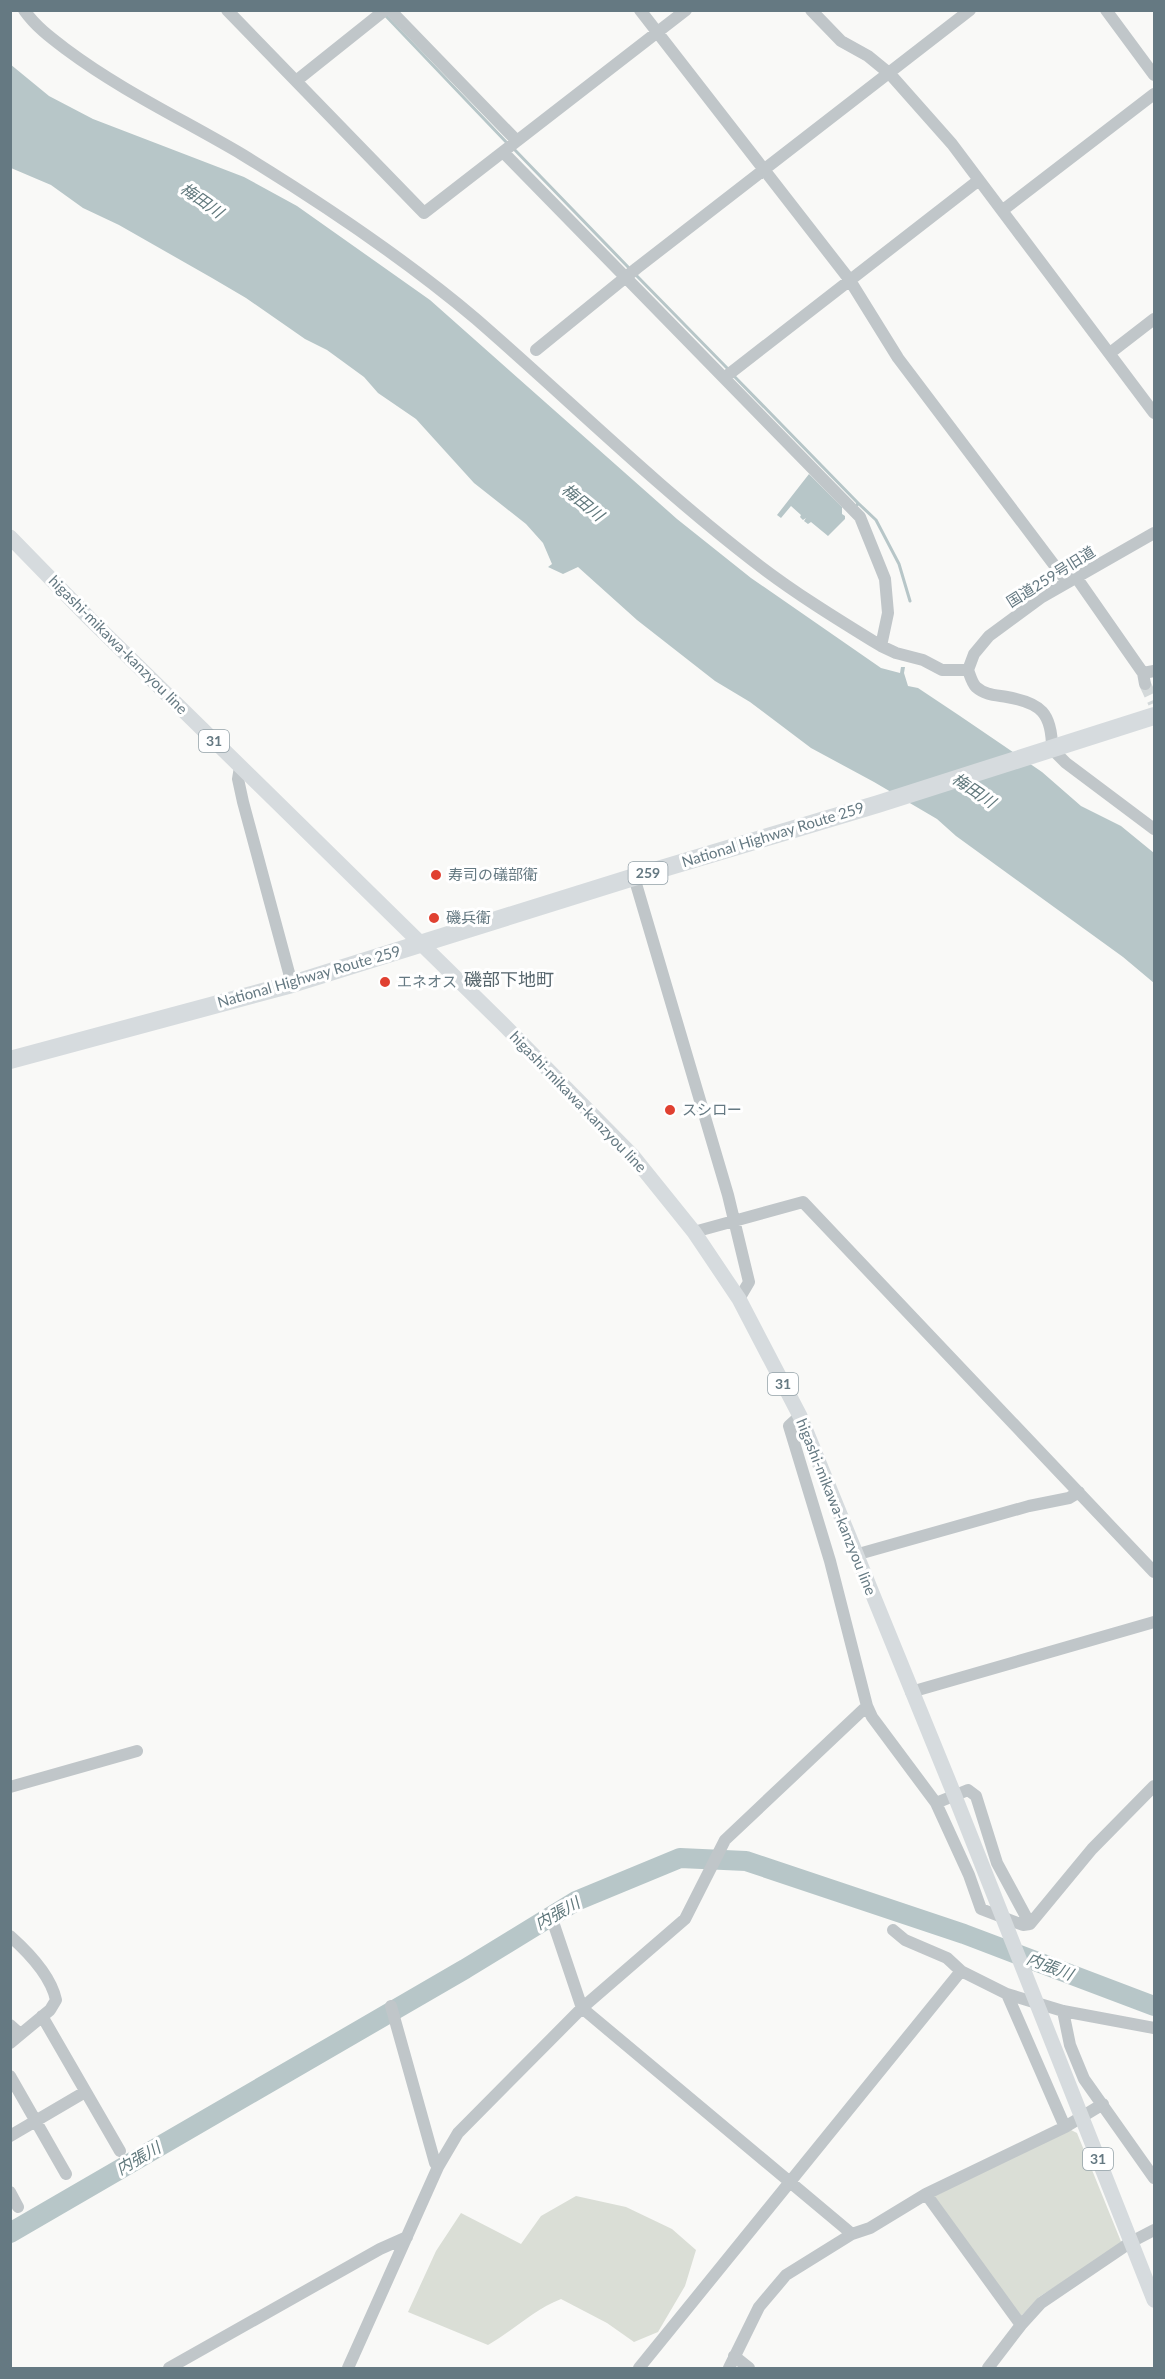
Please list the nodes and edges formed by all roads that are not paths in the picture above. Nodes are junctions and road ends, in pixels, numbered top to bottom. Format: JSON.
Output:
{"nodes":[{"id":1,"x":24,"y":10,"type":"edge"},
{"id":2,"x":227,"y":10,"type":"edge"},
{"id":3,"x":640,"y":10,"type":"edge"},
{"id":4,"x":686,"y":10,"type":"edge"},
{"id":5,"x":811,"y":10,"type":"edge"},
{"id":6,"x":970,"y":10,"type":"edge"},
{"id":7,"x":1106,"y":10,"type":"edge"},
{"id":8,"x":385,"y":12,"type":"edge"},
{"id":9,"x":658,"y":33,"type":"junction"},
{"id":10,"x":890,"y":74,"type":"junction"},
{"id":11,"x":1155,"y":75,"type":"edge"},
{"id":12,"x":296,"y":81,"type":"junction"},
{"id":13,"x":1155,"y":94,"type":"edge"},
{"id":14,"x":510,"y":147,"type":"junction"},
{"id":15,"x":765,"y":169,"type":"junction"},
{"id":16,"x":979,"y":180,"type":"junction"},
{"id":17,"x":1003,"y":210,"type":"junction"},
{"id":18,"x":631,"y":273,"type":"junction"},
{"id":19,"x":849,"y":279,"type":"junction"},
{"id":20,"x":1155,"y":319,"type":"edge"},
{"id":21,"x":536,"y":350,"type":"dead end"},
{"id":22,"x":1110,"y":353,"type":"junction"},
{"id":23,"x":729,"y":375,"type":"junction"},
{"id":24,"x":1155,"y":413,"type":"edge"},
{"id":25,"x":1155,"y":533,"type":"edge"},
{"id":26,"x":10,"y":537,"type":"edge"},
{"id":27,"x":1072,"y":580,"type":"junction"},
{"id":28,"x":881,"y":646,"type":"junction"},
{"id":29,"x":968,"y":670,"type":"junction"},
{"id":30,"x":1147,"y":676,"type":"tunnel mouth"},
{"id":31,"x":1155,"y":716,"type":"edge"},
{"id":32,"x":1052,"y":749,"type":"junction"},
{"id":33,"x":240,"y":767,"type":"junction"},
{"id":34,"x":1155,"y":829,"type":"edge"},
{"id":35,"x":634,"y":877,"type":"junction"},
{"id":36,"x":419,"y":944,"type":"junction"},
{"id":37,"x":292,"y":984,"type":"junction"},
{"id":38,"x":10,"y":1060,"type":"edge"},
{"id":39,"x":733,"y":1220,"type":"junction"},
{"id":40,"x":694,"y":1232,"type":"junction"},
{"id":41,"x":739,"y":1299,"type":"junction"},
{"id":42,"x":800,"y":1416,"type":"junction"},
{"id":43,"x":1079,"y":1492,"type":"junction"},
{"id":44,"x":855,"y":1555,"type":"junction"},
{"id":45,"x":1155,"y":1572,"type":"edge"},
{"id":46,"x":1155,"y":1622,"type":"edge"},
{"id":47,"x":911,"y":1692,"type":"junction"},
{"id":48,"x":867,"y":1706,"type":"junction"},
{"id":49,"x":137,"y":1751,"type":"dead end"},
{"id":50,"x":1155,"y":1786,"type":"edge"},
{"id":51,"x":10,"y":1787,"type":"edge"},
{"id":52,"x":954,"y":1794,"type":"junction"},
{"id":53,"x":936,"y":1803,"type":"junction"},
{"id":54,"x":550,"y":1913,"type":"dead end"},
{"id":55,"x":1030,"y":1924,"type":"junction"},
{"id":56,"x":893,"y":1930,"type":"dead end"},
{"id":57,"x":10,"y":1936,"type":"edge"},
{"id":58,"x":961,"y":1971,"type":"junction"},
{"id":59,"x":1007,"y":1994,"type":"junction"},
{"id":60,"x":391,"y":2006,"type":"dead end"},
{"id":61,"x":582,"y":2008,"type":"junction"},
{"id":62,"x":1063,"y":2011,"type":"junction"},
{"id":63,"x":42,"y":2016,"type":"junction"},
{"id":64,"x":10,"y":2025,"type":"edge"},
{"id":65,"x":1155,"y":2028,"type":"edge"},
{"id":66,"x":15,"y":2038,"type":"edge"},
{"id":67,"x":10,"y":2076,"type":"edge"},
{"id":68,"x":85,"y":2092,"type":"junction"},
{"id":69,"x":1103,"y":2104,"type":"junction"},
{"id":70,"x":1082,"y":2118,"type":"junction"},
{"id":71,"x":36,"y":2120,"type":"junction"},
{"id":72,"x":1065,"y":2127,"type":"junction"},
{"id":73,"x":10,"y":2136,"type":"edge"},
{"id":74,"x":120,"y":2151,"type":"dead end"},
{"id":75,"x":438,"y":2167,"type":"junction"},
{"id":76,"x":66,"y":2174,"type":"dead end"},
{"id":77,"x":1155,"y":2178,"type":"edge"},
{"id":78,"x":790,"y":2182,"type":"junction"},
{"id":79,"x":10,"y":2192,"type":"edge"},
{"id":80,"x":926,"y":2194,"type":"junction"},
{"id":81,"x":18,"y":2207,"type":"dead end"},
{"id":82,"x":1155,"y":2230,"type":"edge"},
{"id":83,"x":852,"y":2234,"type":"junction"},
{"id":84,"x":407,"y":2237,"type":"junction"},
{"id":85,"x":1131,"y":2242,"type":"junction"},
{"id":86,"x":1155,"y":2300,"type":"edge"},
{"id":87,"x":1021,"y":2325,"type":"junction"},
{"id":88,"x":734,"y":2356,"type":"junction"},
{"id":89,"x":169,"y":2368,"type":"edge"},
{"id":90,"x":348,"y":2368,"type":"edge"},
{"id":91,"x":639,"y":2368,"type":"edge"},
{"id":92,"x":729,"y":2368,"type":"edge"},
{"id":93,"x":749,"y":2368,"type":"edge"},
{"id":94,"x":988,"y":2368,"type":"edge"}],
"edges":[{"from":1,"to":28,"type":"street"},
{"from":2,"to":12,"type":"street"},
{"from":3,"to":9,"type":"street"},
{"from":4,"to":9,"type":"street"},
{"from":5,"to":10,"type":"street"},
{"from":6,"to":10,"type":"street"},
{"from":7,"to":11,"type":"street"},
{"from":8,"to":12,"type":"street"},
{"from":8,"to":14,"type":"street"},
{"from":9,"to":14,"type":"street"},
{"from":9,"to":15,"type":"street"},
{"from":10,"to":15,"type":"street"},
{"from":10,"to":16,"type":"street"},
{"from":12,"to":14,"type":"street"},
{"from":13,"to":17,"type":"street"},
{"from":14,"to":18,"type":"street"},
{"from":15,"to":18,"type":"street"},
{"from":15,"to":19,"type":"street"},
{"from":16,"to":17,"type":"street"},
{"from":16,"to":19,"type":"street"},
{"from":17,"to":22,"type":"street"},
{"from":18,"to":21,"type":"street"},
{"from":18,"to":23,"type":"street"},
{"from":19,"to":23,"type":"street"},
{"from":19,"to":27,"type":"street"},
{"from":20,"to":22,"type":"street"},
{"from":22,"to":24,"type":"street"},
{"from":23,"to":28,"type":"street"},
{"from":25,"to":27,"type":"street","name":"国道259号旧道"},
{"from":26,"to":33,"type":"main road","name":"higashi-mikawa-kanzyou line","number":"31"},
{"from":27,"to":29,"type":"street","name":"国道259号旧道"},
{"from":27,"to":30,"type":"street"},
{"from":28,"to":29,"type":"street"},
{"from":29,"to":32,"type":"street"},
{"from":31,"to":32,"type":"highway","name":"National Highway Route 259","number":"259"},
{"from":32,"to":34,"type":"street"},
{"from":32,"to":35,"type":"highway","name":"National Highway Route 259","number":"259"},
{"from":33,"to":36,"type":"main road","name":"higashi-mikawa-kanzyou line","number":"31"},
{"from":33,"to":37,"type":"street"},
{"from":35,"to":36,"type":"highway","name":"National Highway Route 259","number":"259"},
{"from":35,"to":39,"type":"street"},
{"from":36,"to":37,"type":"highway","name":"National Highway Route 259","number":"259"},
{"from":36,"to":40,"type":"main road","name":"higashi-mikawa-kanzyou line","number":"31"},
{"from":37,"to":38,"type":"highway","name":"National Highway Route 259","number":"259"},
{"from":39,"to":40,"type":"street"},
{"from":39,"to":41,"type":"street"},
{"from":39,"to":43,"type":"street"},
{"from":40,"to":41,"type":"main road","name":"higashi-mikawa-kanzyou line","number":"31"},
{"from":41,"to":42,"type":"main road","name":"higashi-mikawa-kanzyou line","number":"31"},
{"from":42,"to":44,"type":"main road","name":"higashi-mikawa-kanzyou line","number":"31"},
{"from":42,"to":48,"type":"street"},
{"from":43,"to":44,"type":"street"},
{"from":43,"to":45,"type":"street"},
{"from":44,"to":47,"type":"main road","name":"higashi-mikawa-kanzyou line","number":"31"},
{"from":46,"to":47,"type":"street"},
{"from":47,"to":52,"type":"main road","name":"higashi-mikawa-kanzyou line","number":"31"},
{"from":48,"to":53,"type":"street"},
{"from":48,"to":61,"type":"street"},
{"from":49,"to":51,"type":"street"},
{"from":50,"to":55,"type":"street"},
{"from":52,"to":53,"type":"street"},
{"from":52,"to":55,"type":"street"},
{"from":52,"to":70,"type":"main road","name":"higashi-mikawa-kanzyou line","number":"31"},
{"from":53,"to":55,"type":"street"},
{"from":54,"to":61,"type":"street"},
{"from":56,"to":58,"type":"street"},
{"from":57,"to":63,"type":"street"},
{"from":58,"to":59,"type":"street"},
{"from":58,"to":78,"type":"street"},
{"from":59,"to":62,"type":"street"},
{"from":59,"to":72,"type":"street"},
{"from":60,"to":75,"type":"street"},
{"from":61,"to":75,"type":"street"},
{"from":61,"to":78,"type":"street"},
{"from":62,"to":65,"type":"street"},
{"from":62,"to":69,"type":"street"},
{"from":63,"to":66,"type":"street"},
{"from":63,"to":68,"type":"street"},
{"from":64,"to":66,"type":"street"},
{"from":67,"to":71,"type":"street"},
{"from":68,"to":71,"type":"street"},
{"from":68,"to":74,"type":"street"},
{"from":69,"to":70,"type":"street"},
{"from":69,"to":77,"type":"street"},
{"from":70,"to":72,"type":"street"},
{"from":70,"to":85,"type":"main road","name":"higashi-mikawa-kanzyou line","number":"31"},
{"from":71,"to":73,"type":"street"},
{"from":71,"to":76,"type":"street"},
{"from":72,"to":80,"type":"street"},
{"from":75,"to":84,"type":"street"},
{"from":78,"to":83,"type":"street"},
{"from":78,"to":91,"type":"street"},
{"from":79,"to":81,"type":"street"},
{"from":80,"to":83,"type":"street"},
{"from":80,"to":87,"type":"street"},
{"from":82,"to":85,"type":"street"},
{"from":83,"to":88,"type":"street"},
{"from":84,"to":89,"type":"street"},
{"from":84,"to":90,"type":"street"},
{"from":85,"to":86,"type":"main road","name":"higashi-mikawa-kanzyou line","number":"31"},
{"from":85,"to":87,"type":"street"},
{"from":87,"to":94,"type":"street"},
{"from":88,"to":92,"type":"street"},
{"from":88,"to":93,"type":"street"}]}
